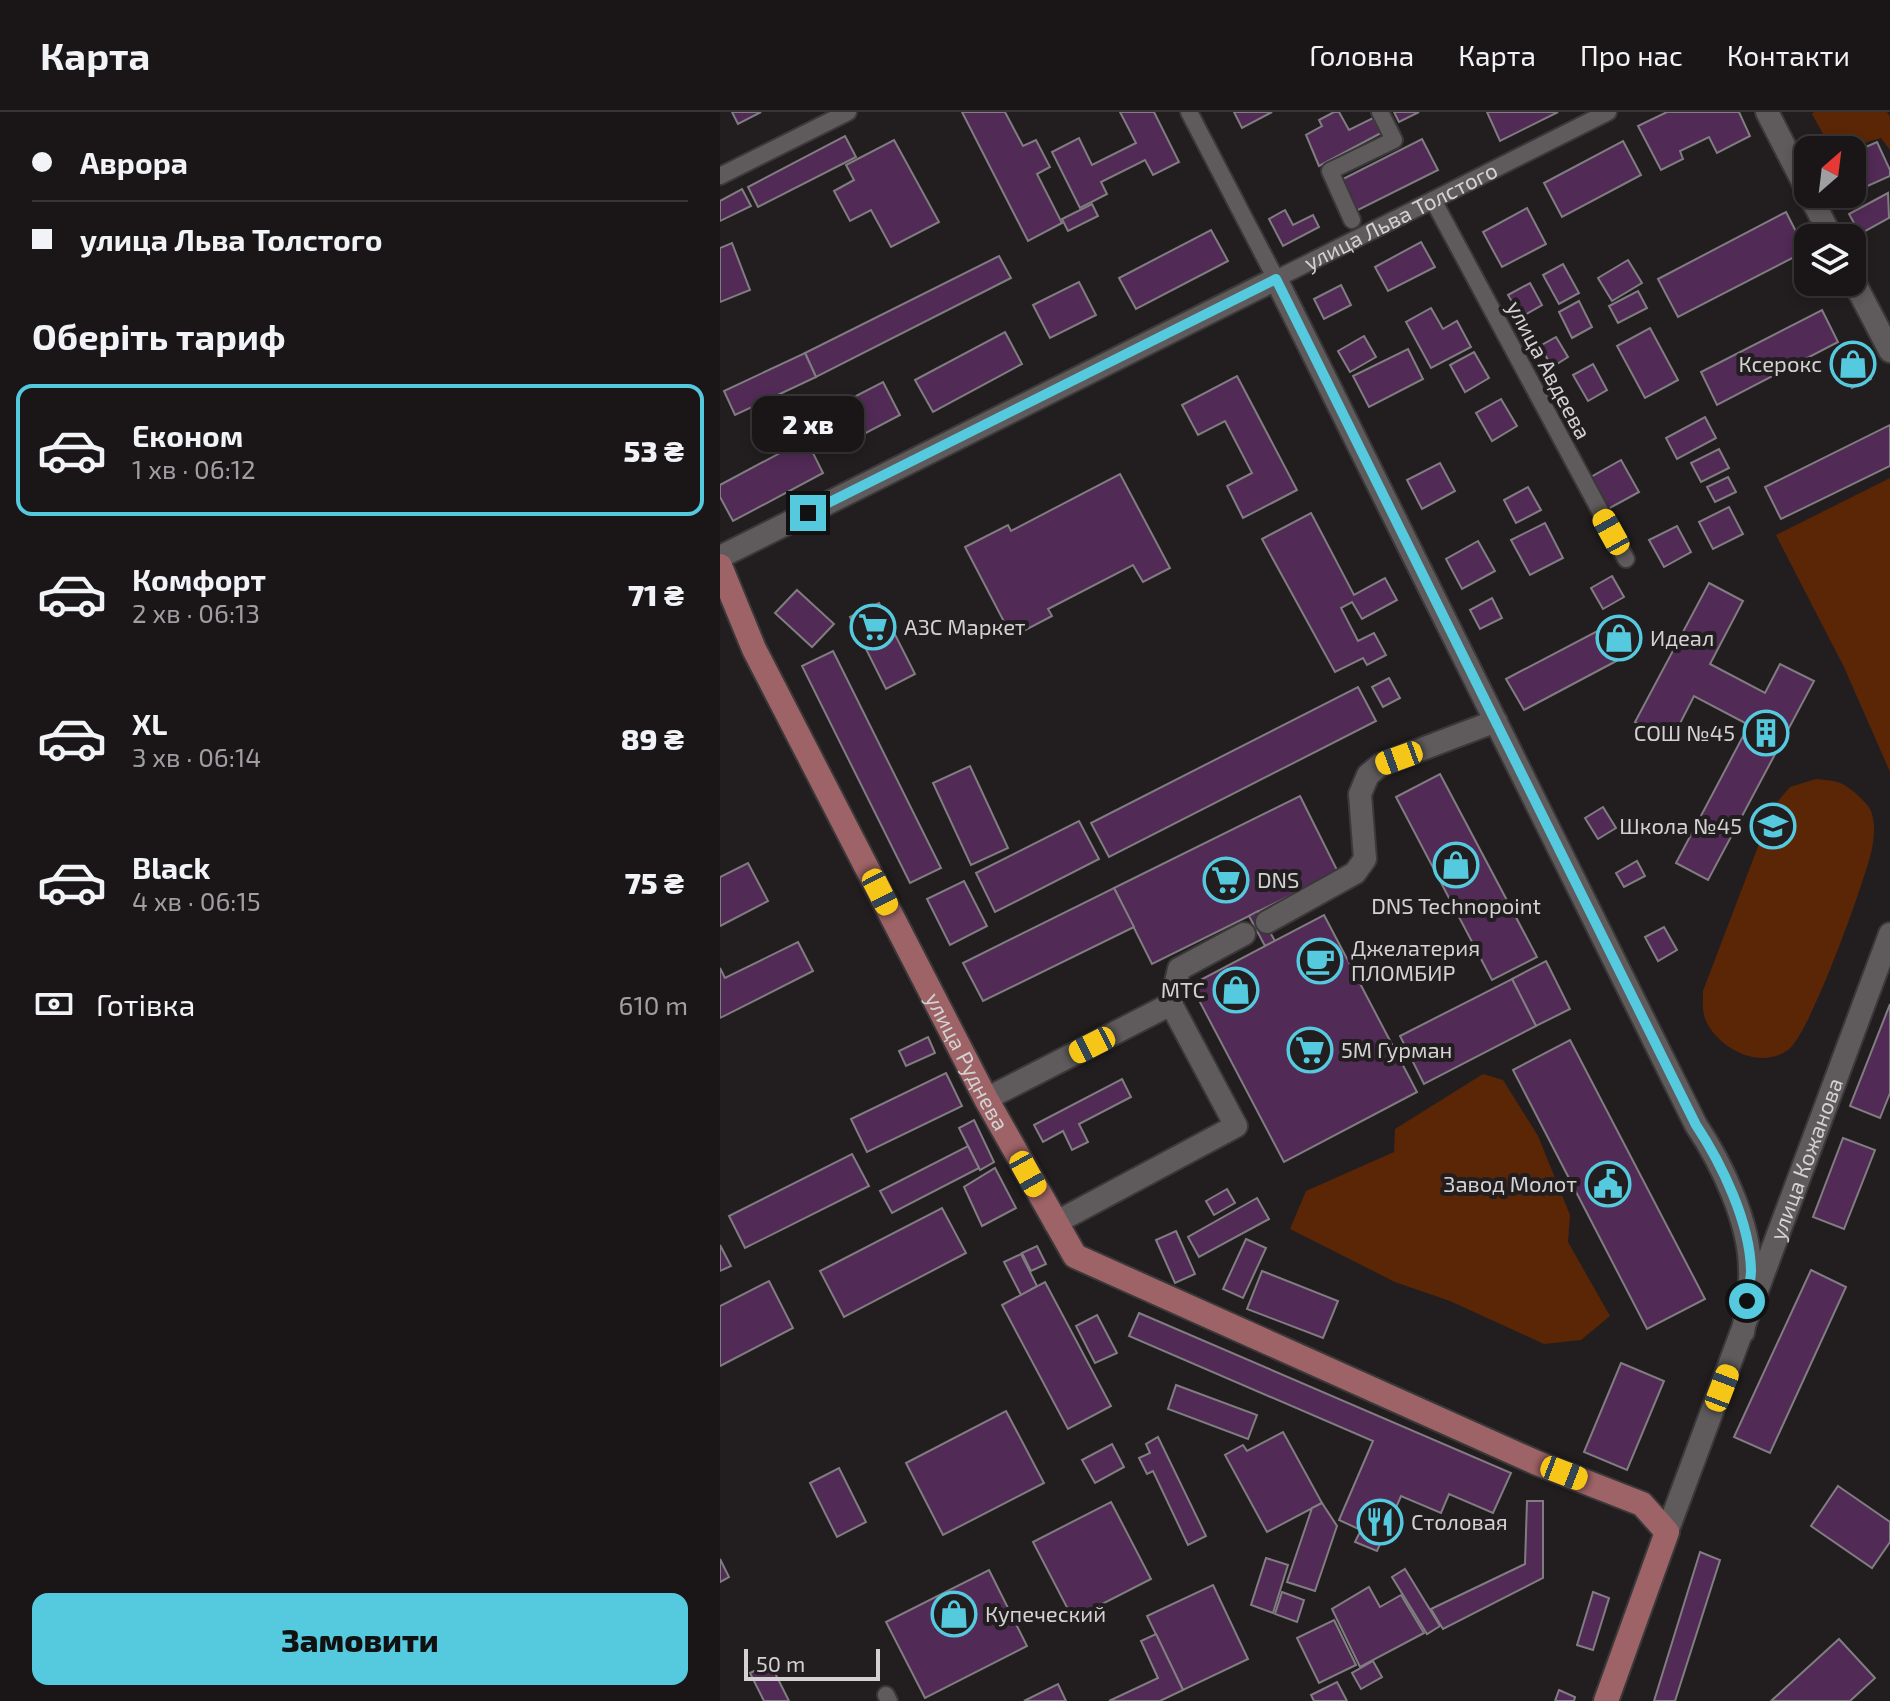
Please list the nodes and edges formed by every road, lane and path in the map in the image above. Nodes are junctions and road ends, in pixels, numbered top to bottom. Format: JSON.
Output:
{"nodes":[{"id":1,"x":848,"y":112,"type":"edge"},
{"id":2,"x":1189,"y":112,"type":"edge"},
{"id":3,"x":1380,"y":112,"type":"edge"},
{"id":4,"x":1608,"y":112,"type":"edge"},
{"id":5,"x":1767,"y":112,"type":"edge"},
{"id":6,"x":1794,"y":165,"type":"edge"},
{"id":7,"x":720,"y":176,"type":"edge"},
{"id":8,"x":1433,"y":200,"type":"junction"},
{"id":9,"x":1352,"y":220,"type":"dead end"},
{"id":10,"x":1276,"y":279,"type":"junction"},
{"id":11,"x":1861,"y":296,"type":"edge"},
{"id":12,"x":1890,"y":351,"type":"edge"},
{"id":13,"x":720,"y":557,"type":"edge"},
{"id":14,"x":1626,"y":559,"type":"dead end"},
{"id":15,"x":720,"y":566,"type":"edge"},
{"id":16,"x":1496,"y":721,"type":"junction"},
{"id":17,"x":1267,"y":922,"type":"dead end"},
{"id":18,"x":1244,"y":934,"type":"dead end"},
{"id":19,"x":1890,"y":934,"type":"edge"},
{"id":20,"x":1171,"y":1004,"type":"junction"},
{"id":21,"x":986,"y":1099,"type":"junction"},
{"id":22,"x":1055,"y":1223,"type":"junction"},
{"id":23,"x":1743,"y":1332,"type":"junction"},
{"id":24,"x":1678,"y":1503,"type":"junction"},
{"id":25,"x":1642,"y":1504,"type":"junction"},
{"id":26,"x":1667,"y":1532,"type":"junction"},
{"id":27,"x":1606,"y":1701,"type":"edge"}],
"edges":[{"from":1,"to":7,"type":"street"},
{"from":2,"to":10,"type":"street"},
{"from":3,"to":9,"type":"street"},
{"from":4,"to":8,"type":"street","name":"улица Льва Толстого"},
{"from":5,"to":6,"type":"street"},
{"from":8,"to":10,"type":"street","name":"улица Льва Толстого"},
{"from":8,"to":14,"type":"street","name":"улица Авдеева"},
{"from":10,"to":13,"type":"street","name":"улица Льва Толстого"},
{"from":10,"to":16,"type":"street"},
{"from":11,"to":12,"type":"street"},
{"from":15,"to":21,"type":"main road","name":"улица Руднева"},
{"from":16,"to":17,"type":"street"},
{"from":16,"to":23,"type":"street"},
{"from":18,"to":20,"type":"street"},
{"from":19,"to":23,"type":"street","name":"улица Кожанова"},
{"from":20,"to":21,"type":"street"},
{"from":20,"to":22,"type":"street"},
{"from":21,"to":22,"type":"main road","name":"улица Руднева"},
{"from":22,"to":25,"type":"main road","name":"улица Руднева"},
{"from":23,"to":24,"type":"street","name":"улица Кожанова"},
{"from":24,"to":25,"type":"street","name":"улица Руднева"},
{"from":24,"to":26,"type":"street","name":"улица Кожанова"},
{"from":25,"to":26,"type":"main road","name":"улица Руднева"},
{"from":26,"to":27,"type":"main road","name":"улица Кожанова"}]}
